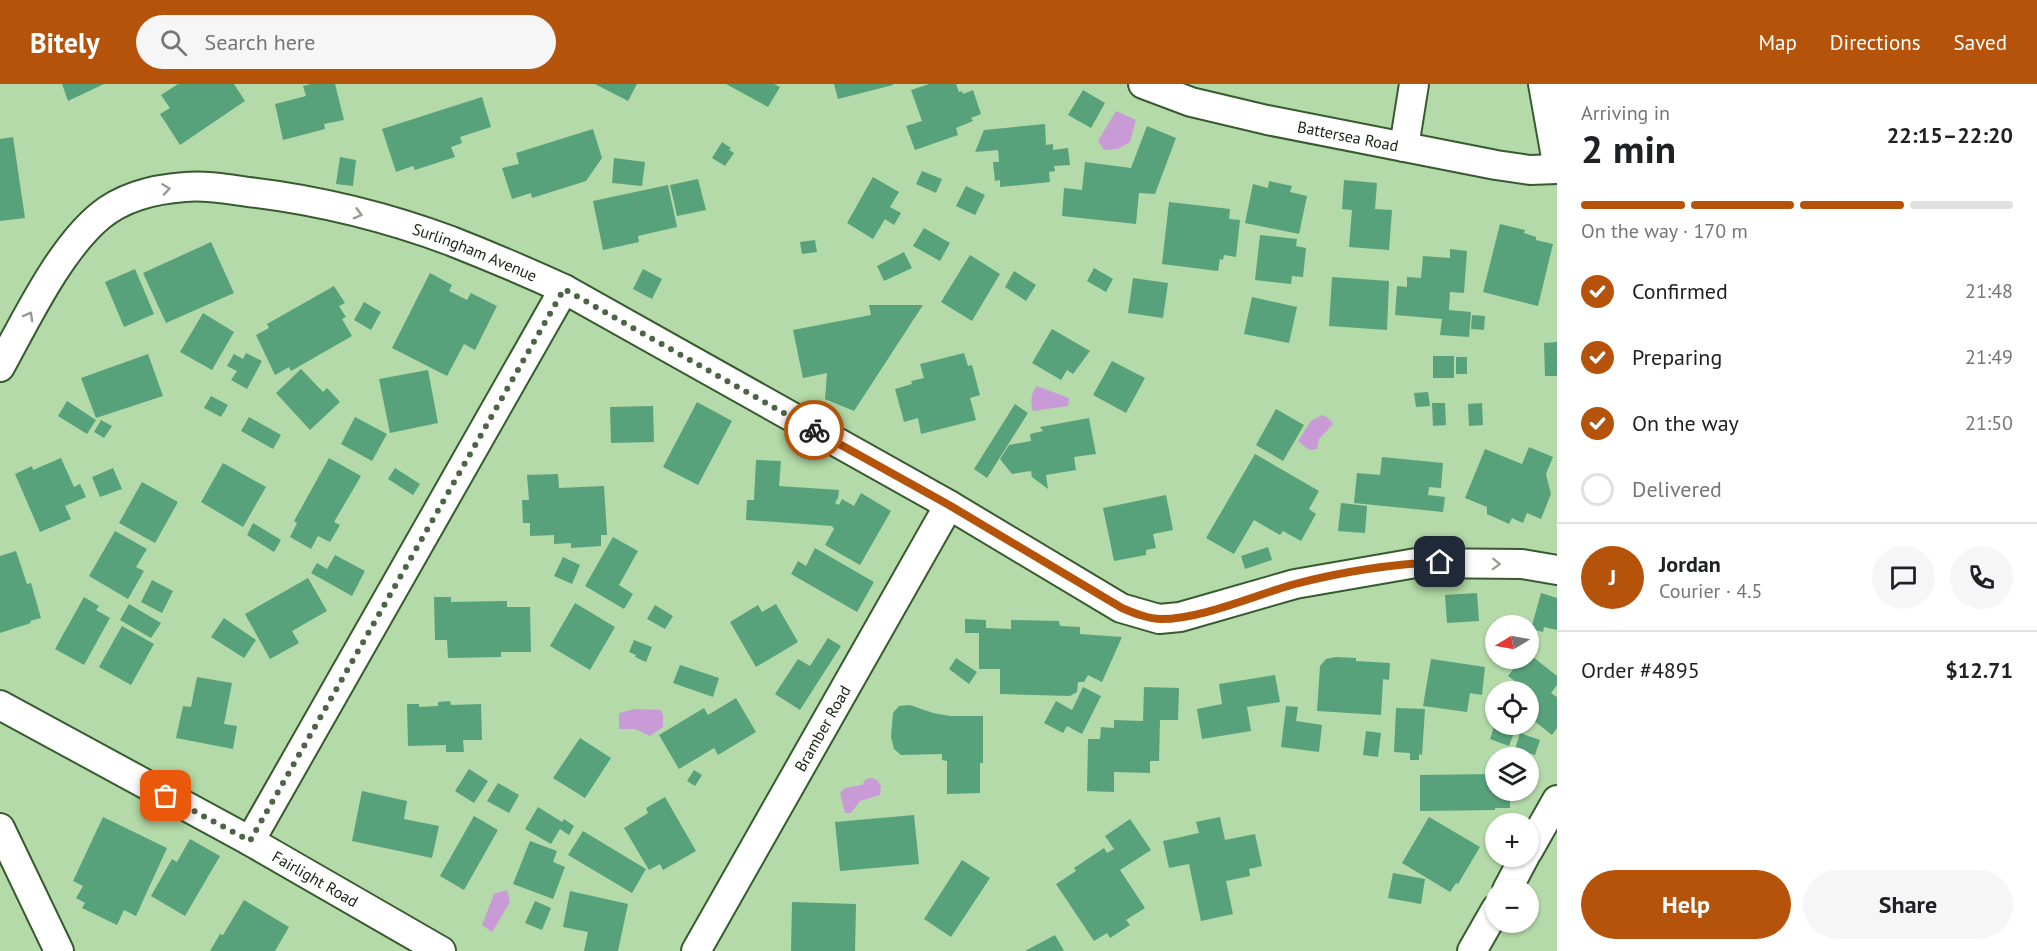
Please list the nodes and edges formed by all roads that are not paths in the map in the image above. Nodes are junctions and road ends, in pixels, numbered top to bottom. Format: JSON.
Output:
{"nodes":[{"id":1,"x":1143,"y":84,"type":"edge"},
{"id":2,"x":1414,"y":84,"type":"edge"},
{"id":3,"x":1543,"y":84,"type":"edge"},
{"id":4,"x":1404,"y":147,"type":"junction"},
{"id":5,"x":1557,"y":163,"type":"edge"},
{"id":6,"x":1557,"y":170,"type":"edge"},
{"id":7,"x":564,"y":289,"type":"junction"},
{"id":8,"x":0,"y":367,"type":"edge"},
{"id":9,"x":949,"y":505,"type":"junction"},
{"id":10,"x":1557,"y":570,"type":"edge"},
{"id":11,"x":0,"y":705,"type":"edge"},
{"id":12,"x":1557,"y":800,"type":"edge"},
{"id":13,"x":0,"y":828,"type":"edge"},
{"id":14,"x":1539,"y":832,"type":"edge"},
{"id":15,"x":250,"y":841,"type":"junction"},
{"id":16,"x":1485,"y":928,"type":"edge"},
{"id":17,"x":59,"y":951,"type":"edge"},
{"id":18,"x":441,"y":951,"type":"edge"},
{"id":19,"x":696,"y":951,"type":"edge"},
{"id":20,"x":1472,"y":951,"type":"edge"}],
"edges":[{"from":1,"to":4,"type":"street","name":"Battersea Road"},
{"from":2,"to":4,"type":"street"},
{"from":3,"to":5,"type":"street"},
{"from":4,"to":6,"type":"street","name":"Battersea Road"},
{"from":8,"to":7,"type":"street","name":"Surlingham Avenue","one_way":true},
{"from":7,"to":9,"type":"street","name":"Surlingham Avenue"},
{"from":7,"to":15,"type":"street"},
{"from":9,"to":10,"type":"street","name":"Surlingham Avenue","one_way":true},
{"from":9,"to":19,"type":"street","name":"Bramber Road"},
{"from":11,"to":15,"type":"street","name":"Fairlight Road"},
{"from":12,"to":14,"type":"street"},
{"from":13,"to":17,"type":"street"},
{"from":15,"to":18,"type":"street","name":"Fairlight Road"},
{"from":16,"to":20,"type":"street"}]}
